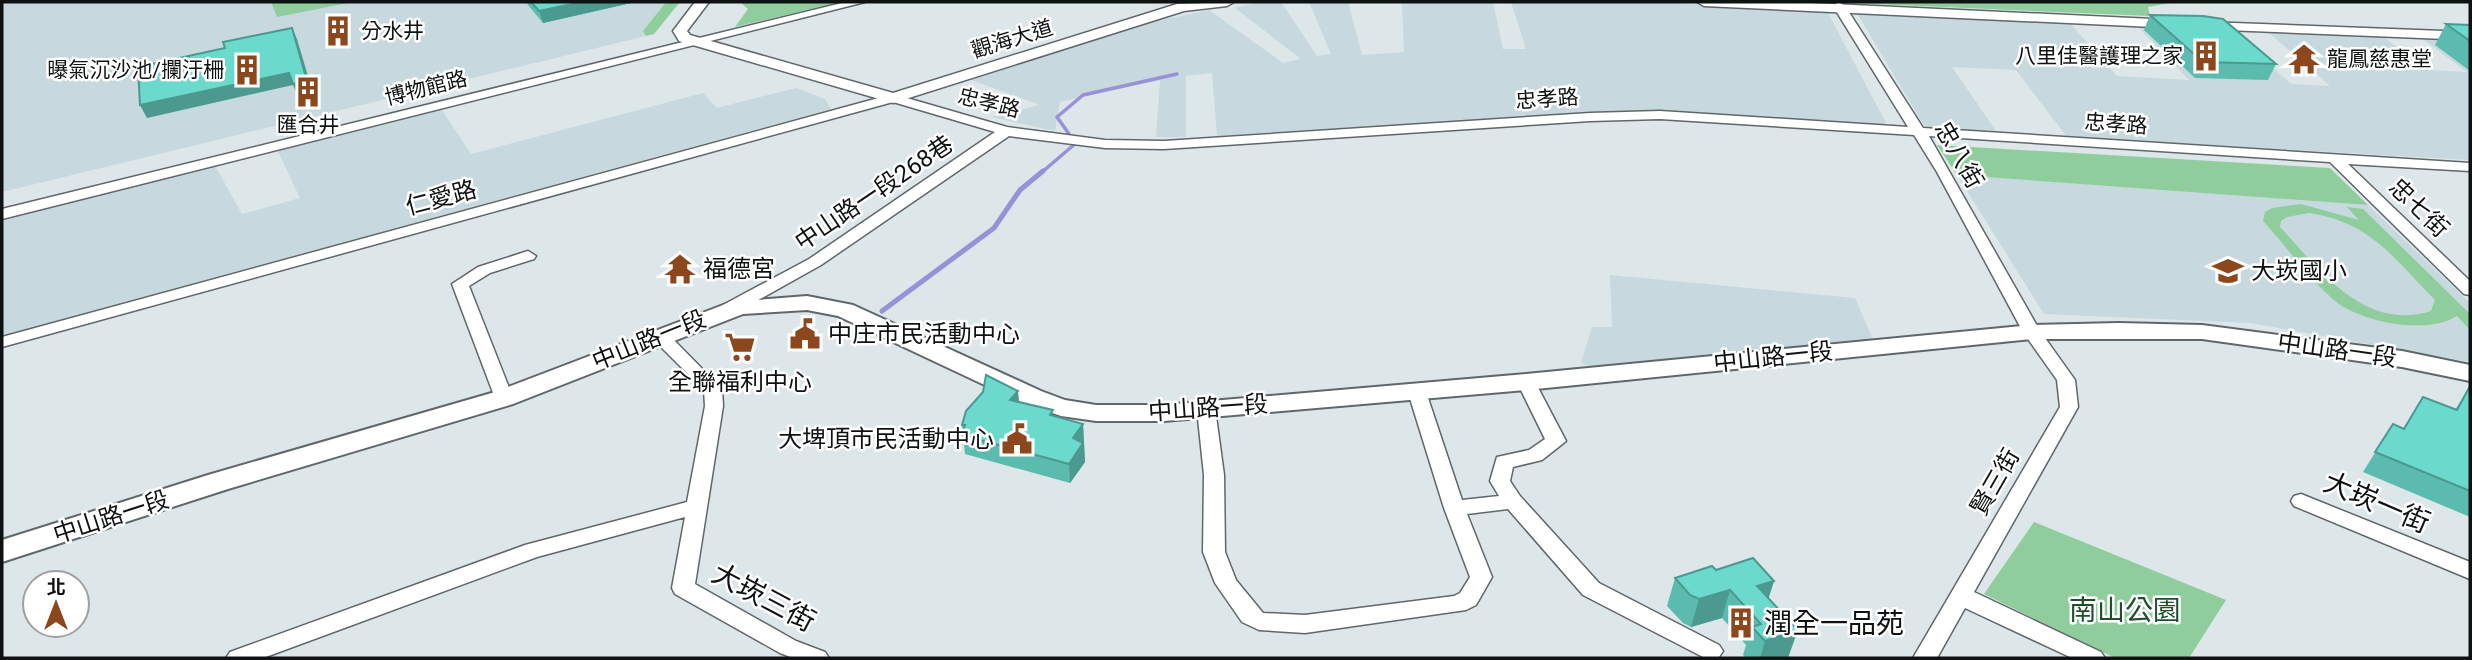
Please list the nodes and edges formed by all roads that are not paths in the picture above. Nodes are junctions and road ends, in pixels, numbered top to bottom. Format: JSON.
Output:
{"nodes":[{"id":1,"x":702,"y":2,"type":"edge"},
{"id":2,"x":859,"y":2,"type":"edge"},
{"id":3,"x":1227,"y":2,"type":"edge"},
{"id":4,"x":1704,"y":2,"type":"edge"},
{"id":5,"x":1839,"y":6,"type":"junction"},
{"id":6,"x":2470,"y":36,"type":"edge"},
{"id":7,"x":696,"y":42,"type":"junction"},
{"id":8,"x":893,"y":98,"type":"junction"},
{"id":9,"x":1006,"y":131,"type":"junction"},
{"id":10,"x":1919,"y":132,"type":"junction"},
{"id":11,"x":2335,"y":159,"type":"junction"},
{"id":12,"x":2470,"y":167,"type":"edge"},
{"id":13,"x":2,"y":215,"type":"edge"},
{"id":14,"x":528,"y":256,"type":"dead end"},
{"id":15,"x":2447,"y":267,"type":"junction"},
{"id":16,"x":2470,"y":269,"type":"edge"},
{"id":17,"x":2470,"y":290,"type":"edge"},
{"id":18,"x":729,"y":309,"type":"junction"},
{"id":19,"x":2032,"y":332,"type":"junction"},
{"id":20,"x":660,"y":336,"type":"junction"},
{"id":21,"x":2,"y":342,"type":"edge"},
{"id":22,"x":2470,"y":373,"type":"edge"},
{"id":23,"x":1526,"y":382,"type":"junction"},
{"id":24,"x":1417,"y":392,"type":"junction"},
{"id":25,"x":504,"y":398,"type":"junction"},
{"id":26,"x":1206,"y":409,"type":"junction"},
{"id":27,"x":2301,"y":501,"type":"dead end"},
{"id":28,"x":1513,"y":502,"type":"junction"},
{"id":29,"x":697,"y":506,"type":"junction"},
{"id":30,"x":1454,"y":508,"type":"junction"},
{"id":31,"x":2,"y":551,"type":"edge"},
{"id":32,"x":2470,"y":571,"type":"edge"},
{"id":33,"x":1961,"y":596,"type":"junction"},
{"id":34,"x":1711,"y":651,"type":"dead end"},
{"id":35,"x":238,"y":658,"type":"edge"},
{"id":36,"x":817,"y":658,"type":"edge"},
{"id":37,"x":1925,"y":658,"type":"edge"},
{"id":38,"x":2093,"y":658,"type":"edge"}],
"edges":[{"from":1,"to":7,"type":"street"},
{"from":2,"to":7,"type":"street","name":"博物館路"},
{"from":3,"to":8,"type":"street","name":"觀海大道"},
{"from":4,"to":5,"type":"street"},
{"from":5,"to":6,"type":"street"},
{"from":5,"to":10,"type":"street","name":"忠八街"},
{"from":7,"to":8,"type":"street","name":"忠孝路"},
{"from":7,"to":13,"type":"street","name":"博物館路"},
{"from":8,"to":9,"type":"street","name":"忠孝路"},
{"from":8,"to":21,"type":"street","name":"仁愛路"},
{"from":9,"to":10,"type":"street","name":"忠孝路"},
{"from":9,"to":18,"type":"street","name":"中山路一段268巷"},
{"from":10,"to":11,"type":"street","name":"忠孝路"},
{"from":10,"to":19,"type":"street","name":"忠八街"},
{"from":11,"to":12,"type":"street","name":"忠孝路"},
{"from":11,"to":15,"type":"street","name":"忠七街"},
{"from":14,"to":25,"type":"street"},
{"from":15,"to":16,"type":"street"},
{"from":15,"to":17,"type":"street","name":"忠七街"},
{"from":18,"to":20,"type":"main road","name":"中山路一段"},
{"from":18,"to":26,"type":"main road","name":"中山路一段"},
{"from":19,"to":22,"type":"main road","name":"中山路一段"},
{"from":19,"to":23,"type":"main road","name":"中山路一段"},
{"from":19,"to":33,"type":"street","name":"賢三街"},
{"from":20,"to":25,"type":"main road","name":"中山路一段"},
{"from":20,"to":29,"type":"street"},
{"from":23,"to":24,"type":"main road","name":"中山路一段"},
{"from":23,"to":28,"type":"street"},
{"from":24,"to":26,"type":"main road","name":"中山路一段"},
{"from":24,"to":30,"type":"street"},
{"from":25,"to":31,"type":"main road","name":"中山路一段"},
{"from":26,"to":30,"type":"street"},
{"from":27,"to":32,"type":"street","name":"大崁一街"},
{"from":28,"to":30,"type":"street"},
{"from":28,"to":34,"type":"street"},
{"from":29,"to":35,"type":"street"},
{"from":29,"to":36,"type":"street","name":"大崁三街"},
{"from":33,"to":37,"type":"street","name":"賢三街"},
{"from":33,"to":38,"type":"street"}]}
